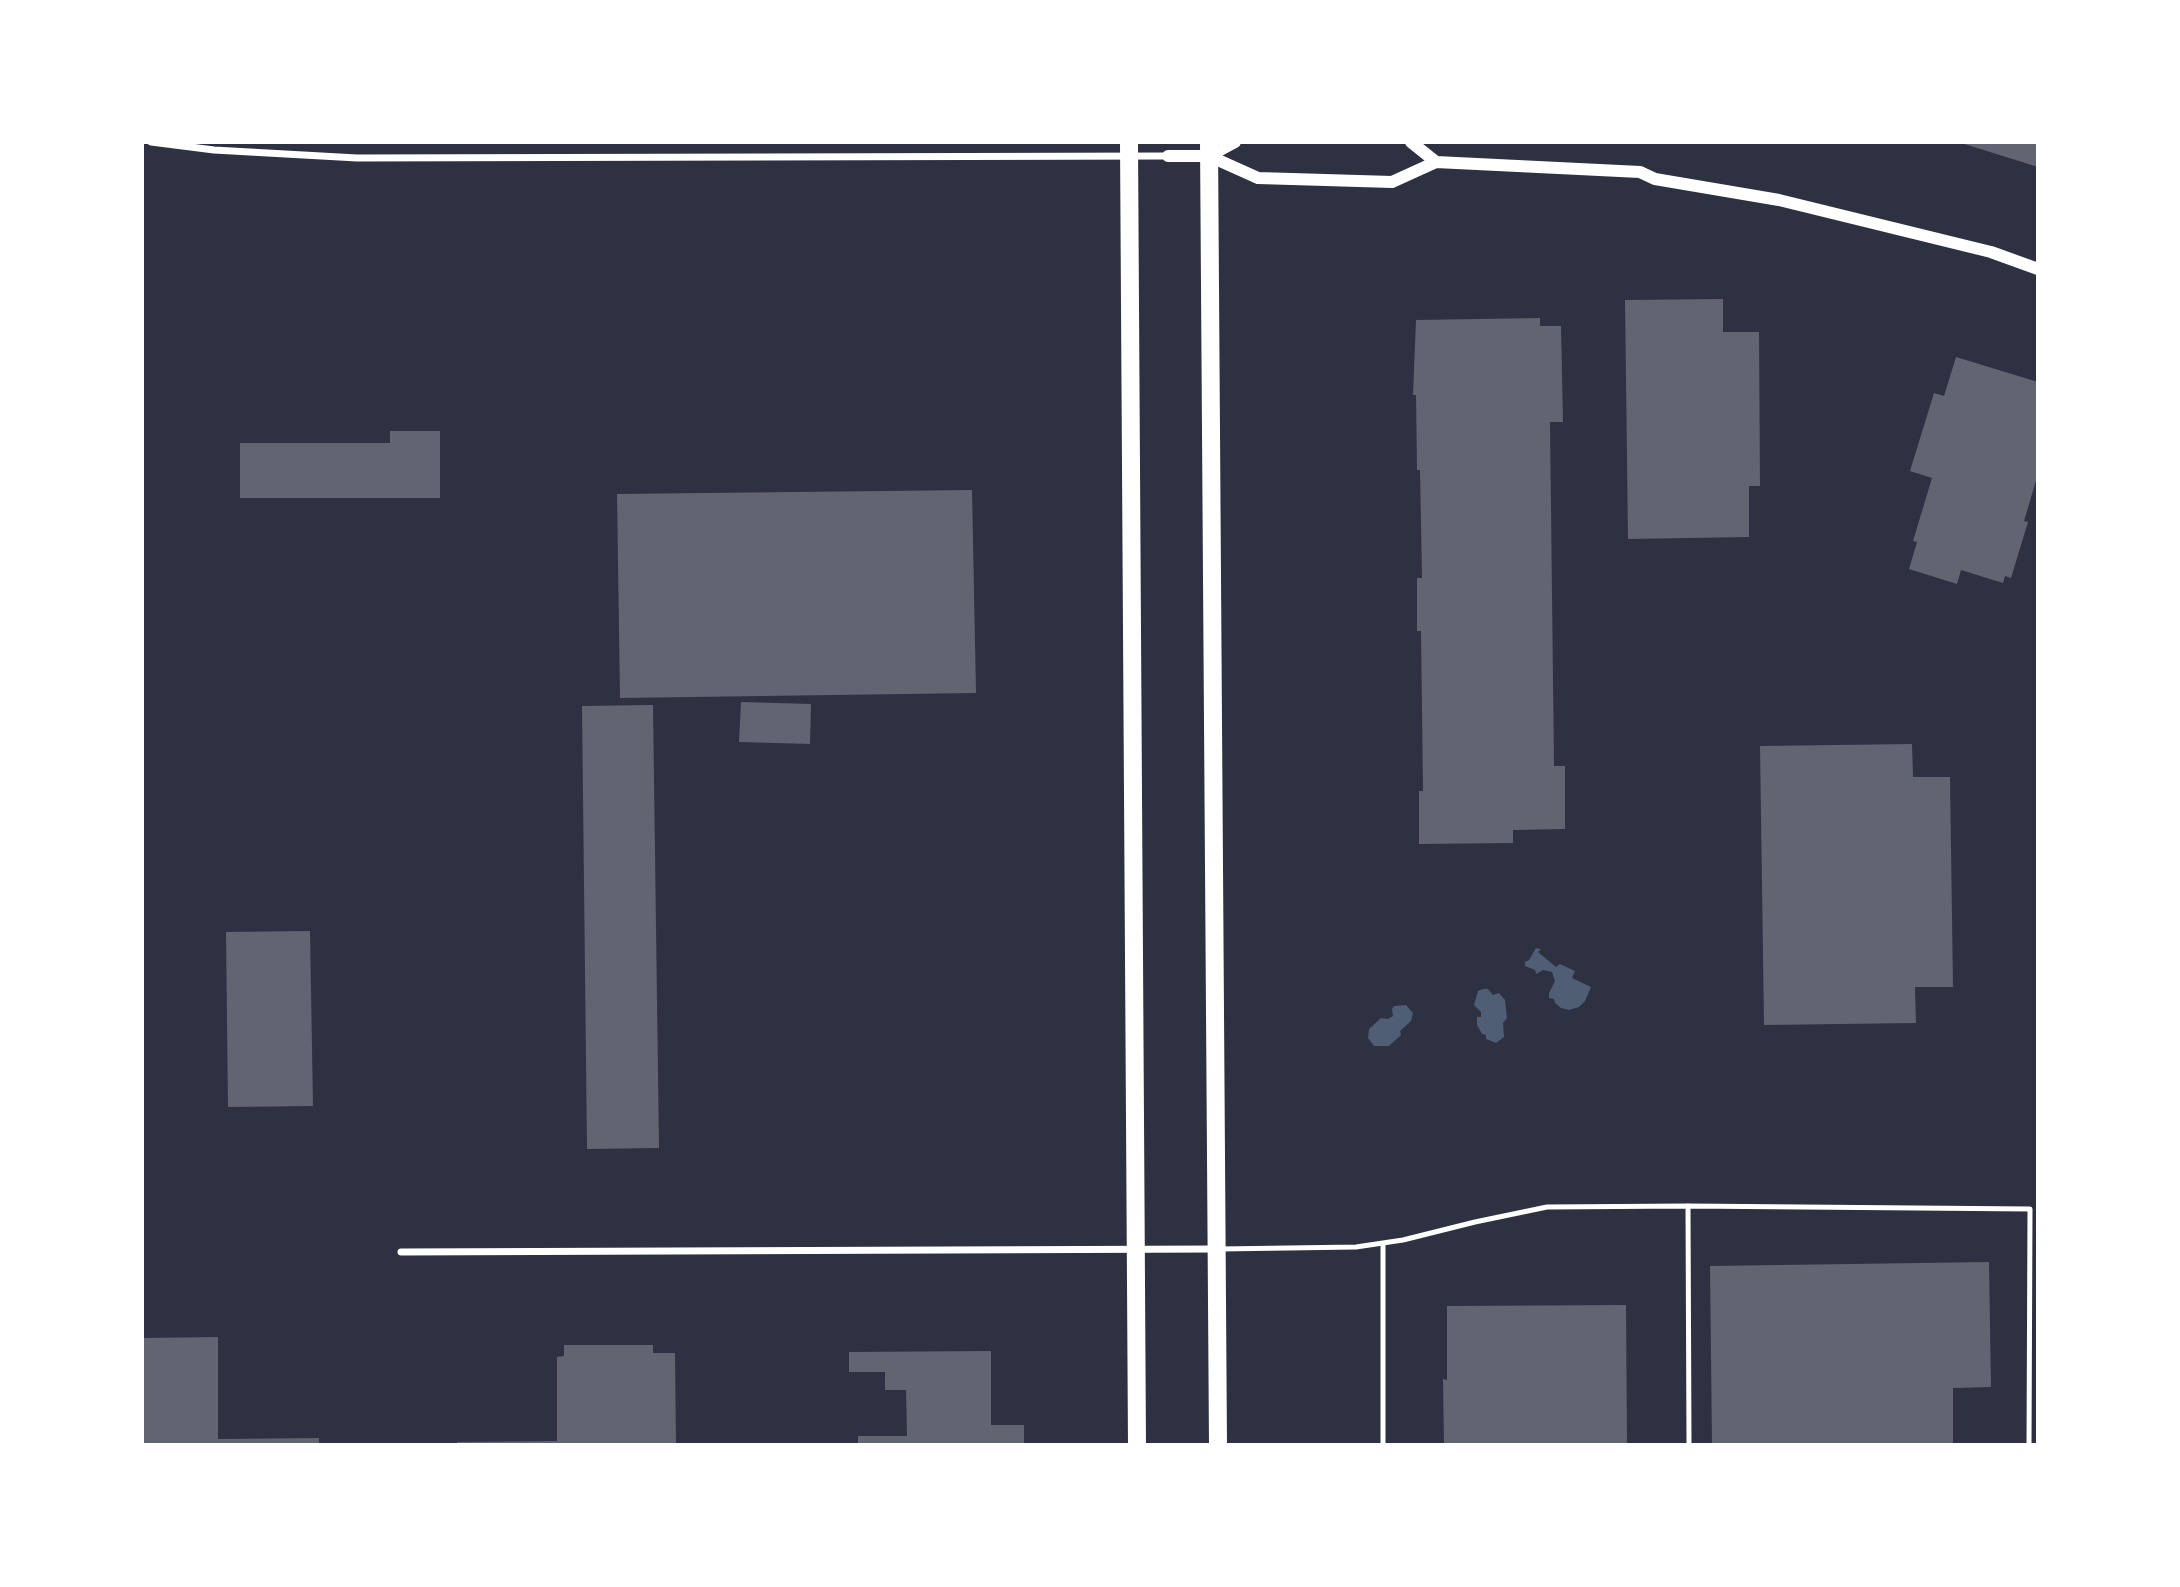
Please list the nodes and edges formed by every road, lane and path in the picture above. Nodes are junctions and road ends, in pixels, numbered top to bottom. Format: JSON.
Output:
{"nodes":[{"id":1,"x":151,"y":142,"type":"edge"},
{"id":2,"x":1235,"y":142,"type":"edge"},
{"id":3,"x":1411,"y":142,"type":"edge"},
{"id":4,"x":1129,"y":149,"type":"edge"},
{"id":5,"x":1209,"y":149,"type":"edge"},
{"id":6,"x":1168,"y":156,"type":"joint"},
{"id":7,"x":1436,"y":162,"type":"junction"},
{"id":8,"x":2038,"y":269,"type":"edge"},
{"id":9,"x":1688,"y":1206,"type":"junction"},
{"id":10,"x":1383,"y":1243,"type":"junction"},
{"id":11,"x":1135,"y":1250,"type":"junction"},
{"id":12,"x":1217,"y":1250,"type":"junction"},
{"id":13,"x":401,"y":1252,"type":"dead end"},
{"id":14,"x":1137,"y":1445,"type":"edge"},
{"id":15,"x":1218,"y":1445,"type":"edge"},
{"id":16,"x":1383,"y":1445,"type":"edge"},
{"id":17,"x":1689,"y":1445,"type":"edge"},
{"id":18,"x":2029,"y":1445,"type":"edge"}],
"edges":[{"from":1,"to":4,"type":"street"},
{"from":2,"to":5,"type":"street"},
{"from":3,"to":7,"type":"street"},
{"from":4,"to":6,"type":"street"},
{"from":4,"to":11,"type":"main road"},
{"from":5,"to":6,"type":"street"},
{"from":5,"to":7,"type":"street"},
{"from":5,"to":12,"type":"main road"},
{"from":7,"to":8,"type":"street"},
{"from":9,"to":10,"type":"lane"},
{"from":9,"to":17,"type":"lane"},
{"from":9,"to":18,"type":"lane"},
{"from":10,"to":12,"type":"lane"},
{"from":10,"to":16,"type":"lane"},
{"from":11,"to":12,"type":"street"},
{"from":11,"to":13,"type":"street"},
{"from":11,"to":14,"type":"main road"},
{"from":12,"to":15,"type":"main road"}]}
